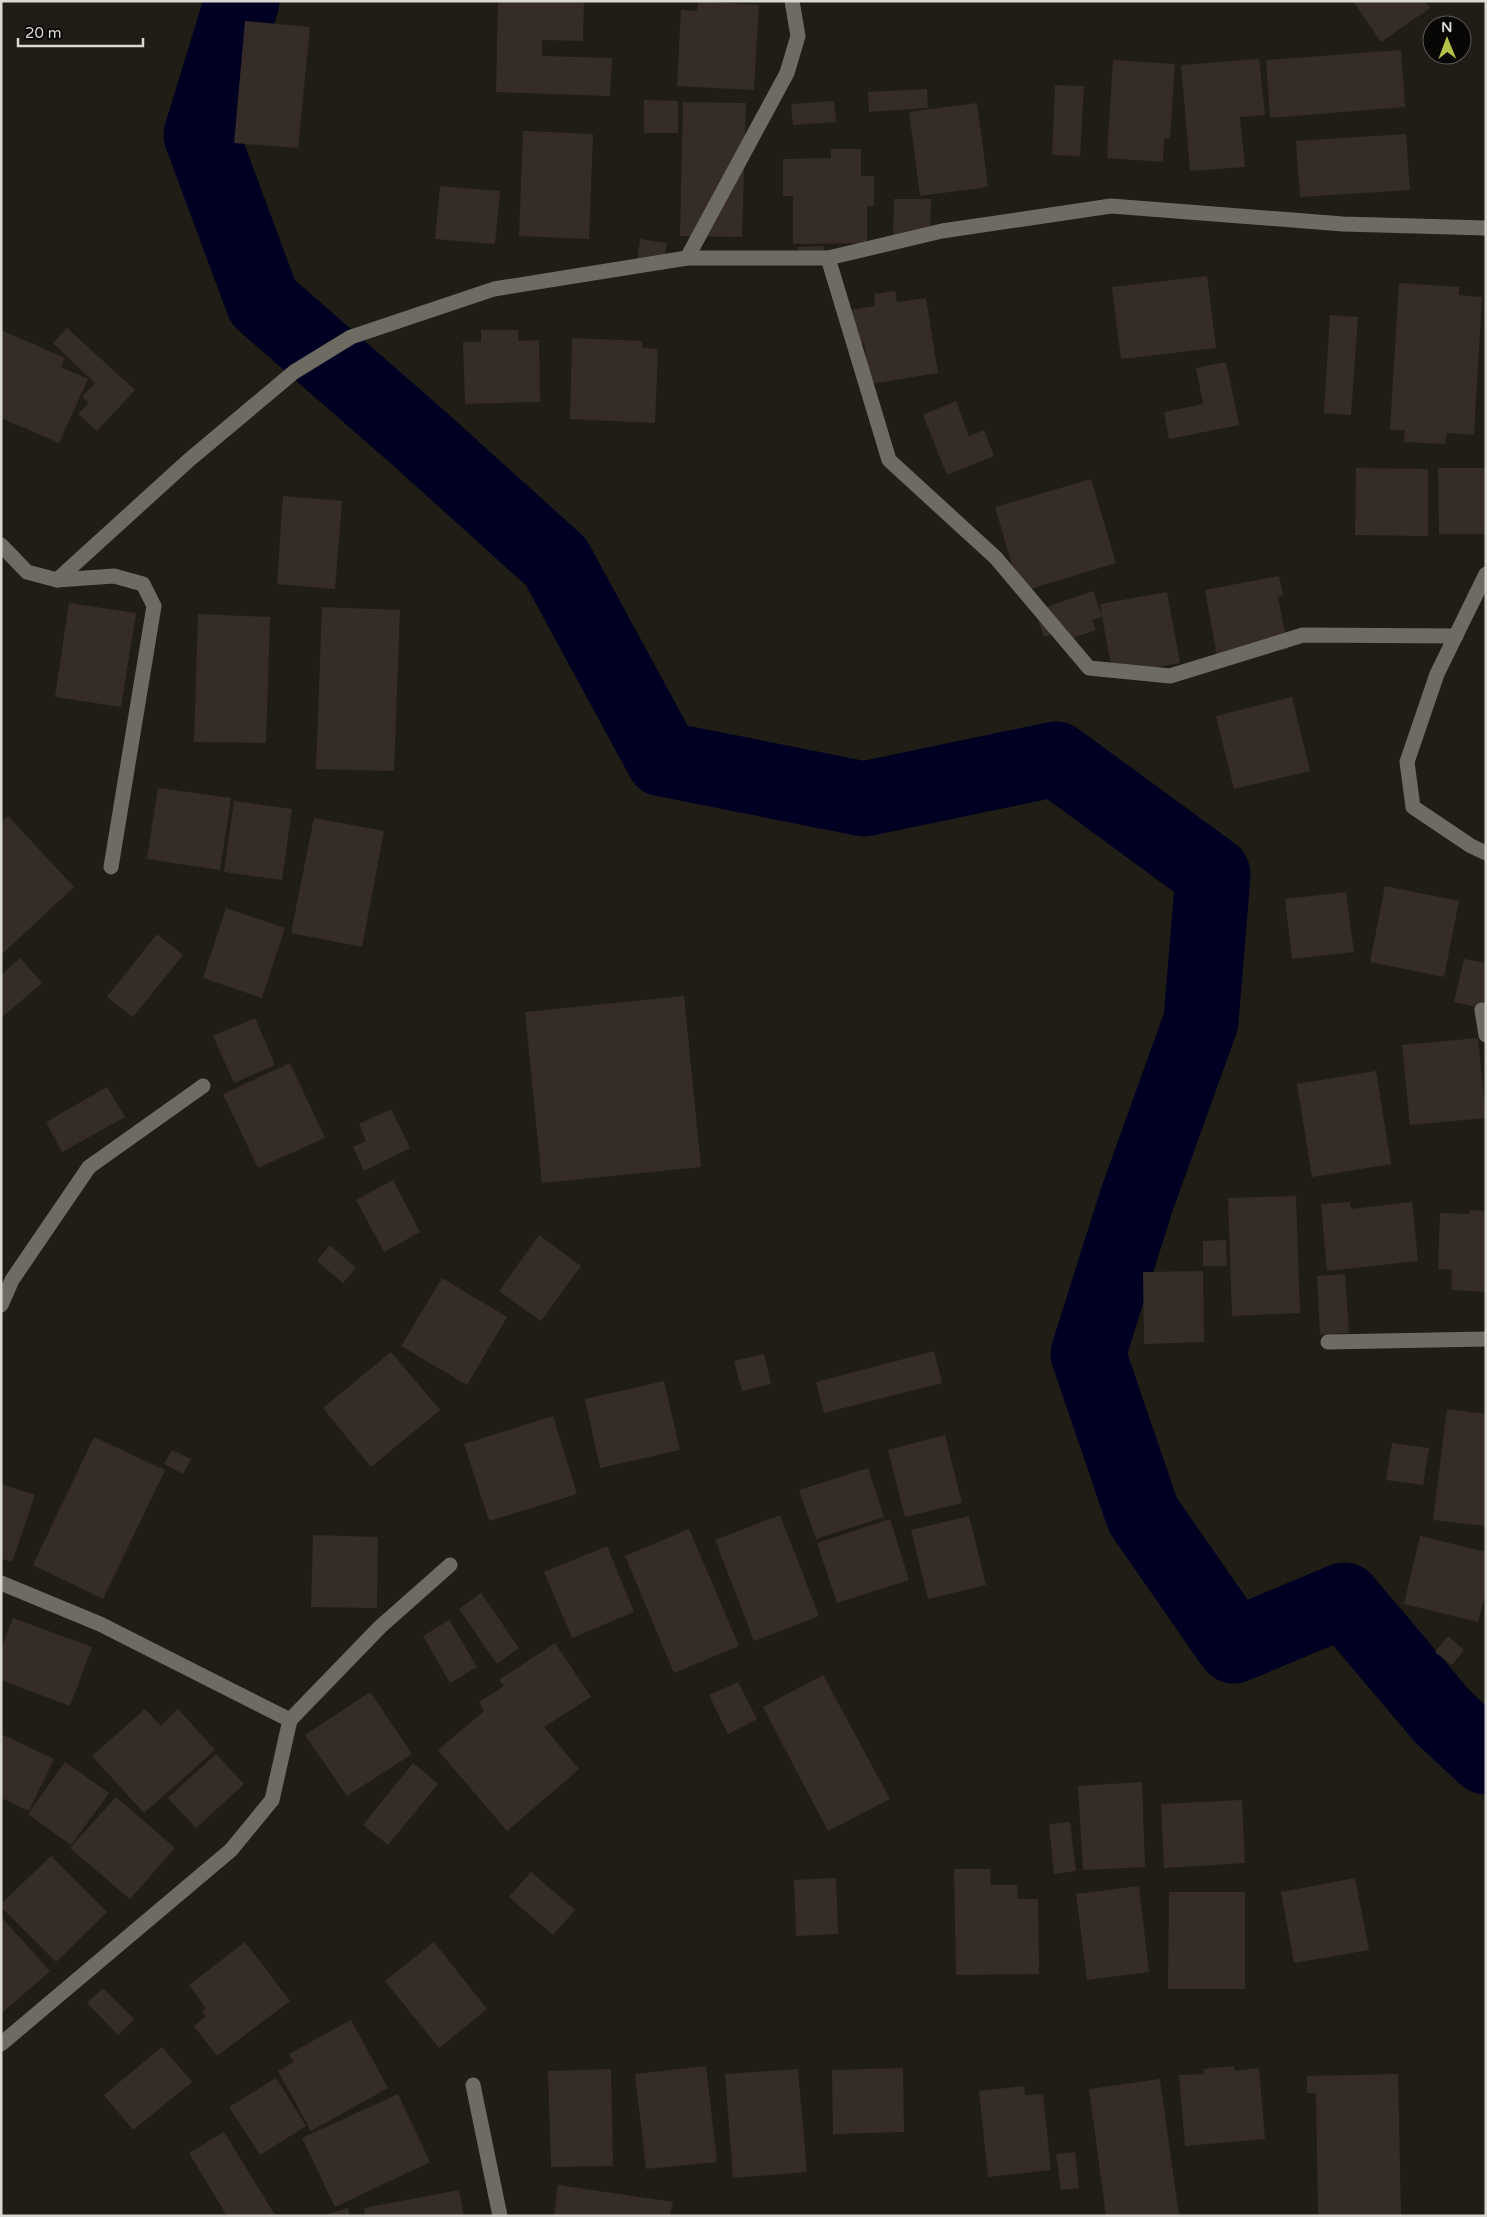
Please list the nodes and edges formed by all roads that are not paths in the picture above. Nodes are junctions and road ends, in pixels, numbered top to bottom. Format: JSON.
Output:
{"nodes":[{"id":1,"x":792,"y":1,"type":"edge"},
{"id":2,"x":1486,"y":228,"type":"edge"},
{"id":3,"x":687,"y":258,"type":"junction"},
{"id":4,"x":828,"y":258,"type":"junction"},
{"id":5,"x":1,"y":545,"type":"edge"},
{"id":6,"x":1486,"y":574,"type":"edge"},
{"id":7,"x":56,"y":580,"type":"junction"},
{"id":8,"x":1456,"y":636,"type":"junction"},
{"id":9,"x":1486,"y":853,"type":"edge"},
{"id":10,"x":110,"y":867,"type":"dead end"},
{"id":11,"x":1482,"y":1010,"type":"dead end"},
{"id":12,"x":1486,"y":1035,"type":"edge"},
{"id":13,"x":203,"y":1086,"type":"dead end"},
{"id":14,"x":1,"y":1305,"type":"edge"},
{"id":15,"x":1486,"y":1339,"type":"edge"},
{"id":16,"x":1328,"y":1342,"type":"dead end"},
{"id":17,"x":450,"y":1565,"type":"dead end"},
{"id":18,"x":1,"y":1583,"type":"edge"},
{"id":19,"x":290,"y":1720,"type":"junction"},
{"id":20,"x":1,"y":2044,"type":"edge"},
{"id":21,"x":473,"y":2085,"type":"dead end"},
{"id":22,"x":500,"y":2216,"type":"edge"}],
"edges":[{"from":1,"to":3,"type":"street"},
{"from":2,"to":4,"type":"street"},
{"from":3,"to":4,"type":"street"},
{"from":3,"to":7,"type":"street"},
{"from":4,"to":8,"type":"street"},
{"from":5,"to":7,"type":"street"},
{"from":6,"to":8,"type":"street"},
{"from":7,"to":10,"type":"street"},
{"from":8,"to":9,"type":"street"},
{"from":11,"to":12,"type":"street"},
{"from":13,"to":14,"type":"street"},
{"from":15,"to":16,"type":"street"},
{"from":17,"to":19,"type":"street"},
{"from":18,"to":19,"type":"street"},
{"from":19,"to":20,"type":"street"},
{"from":21,"to":22,"type":"street"}]}
